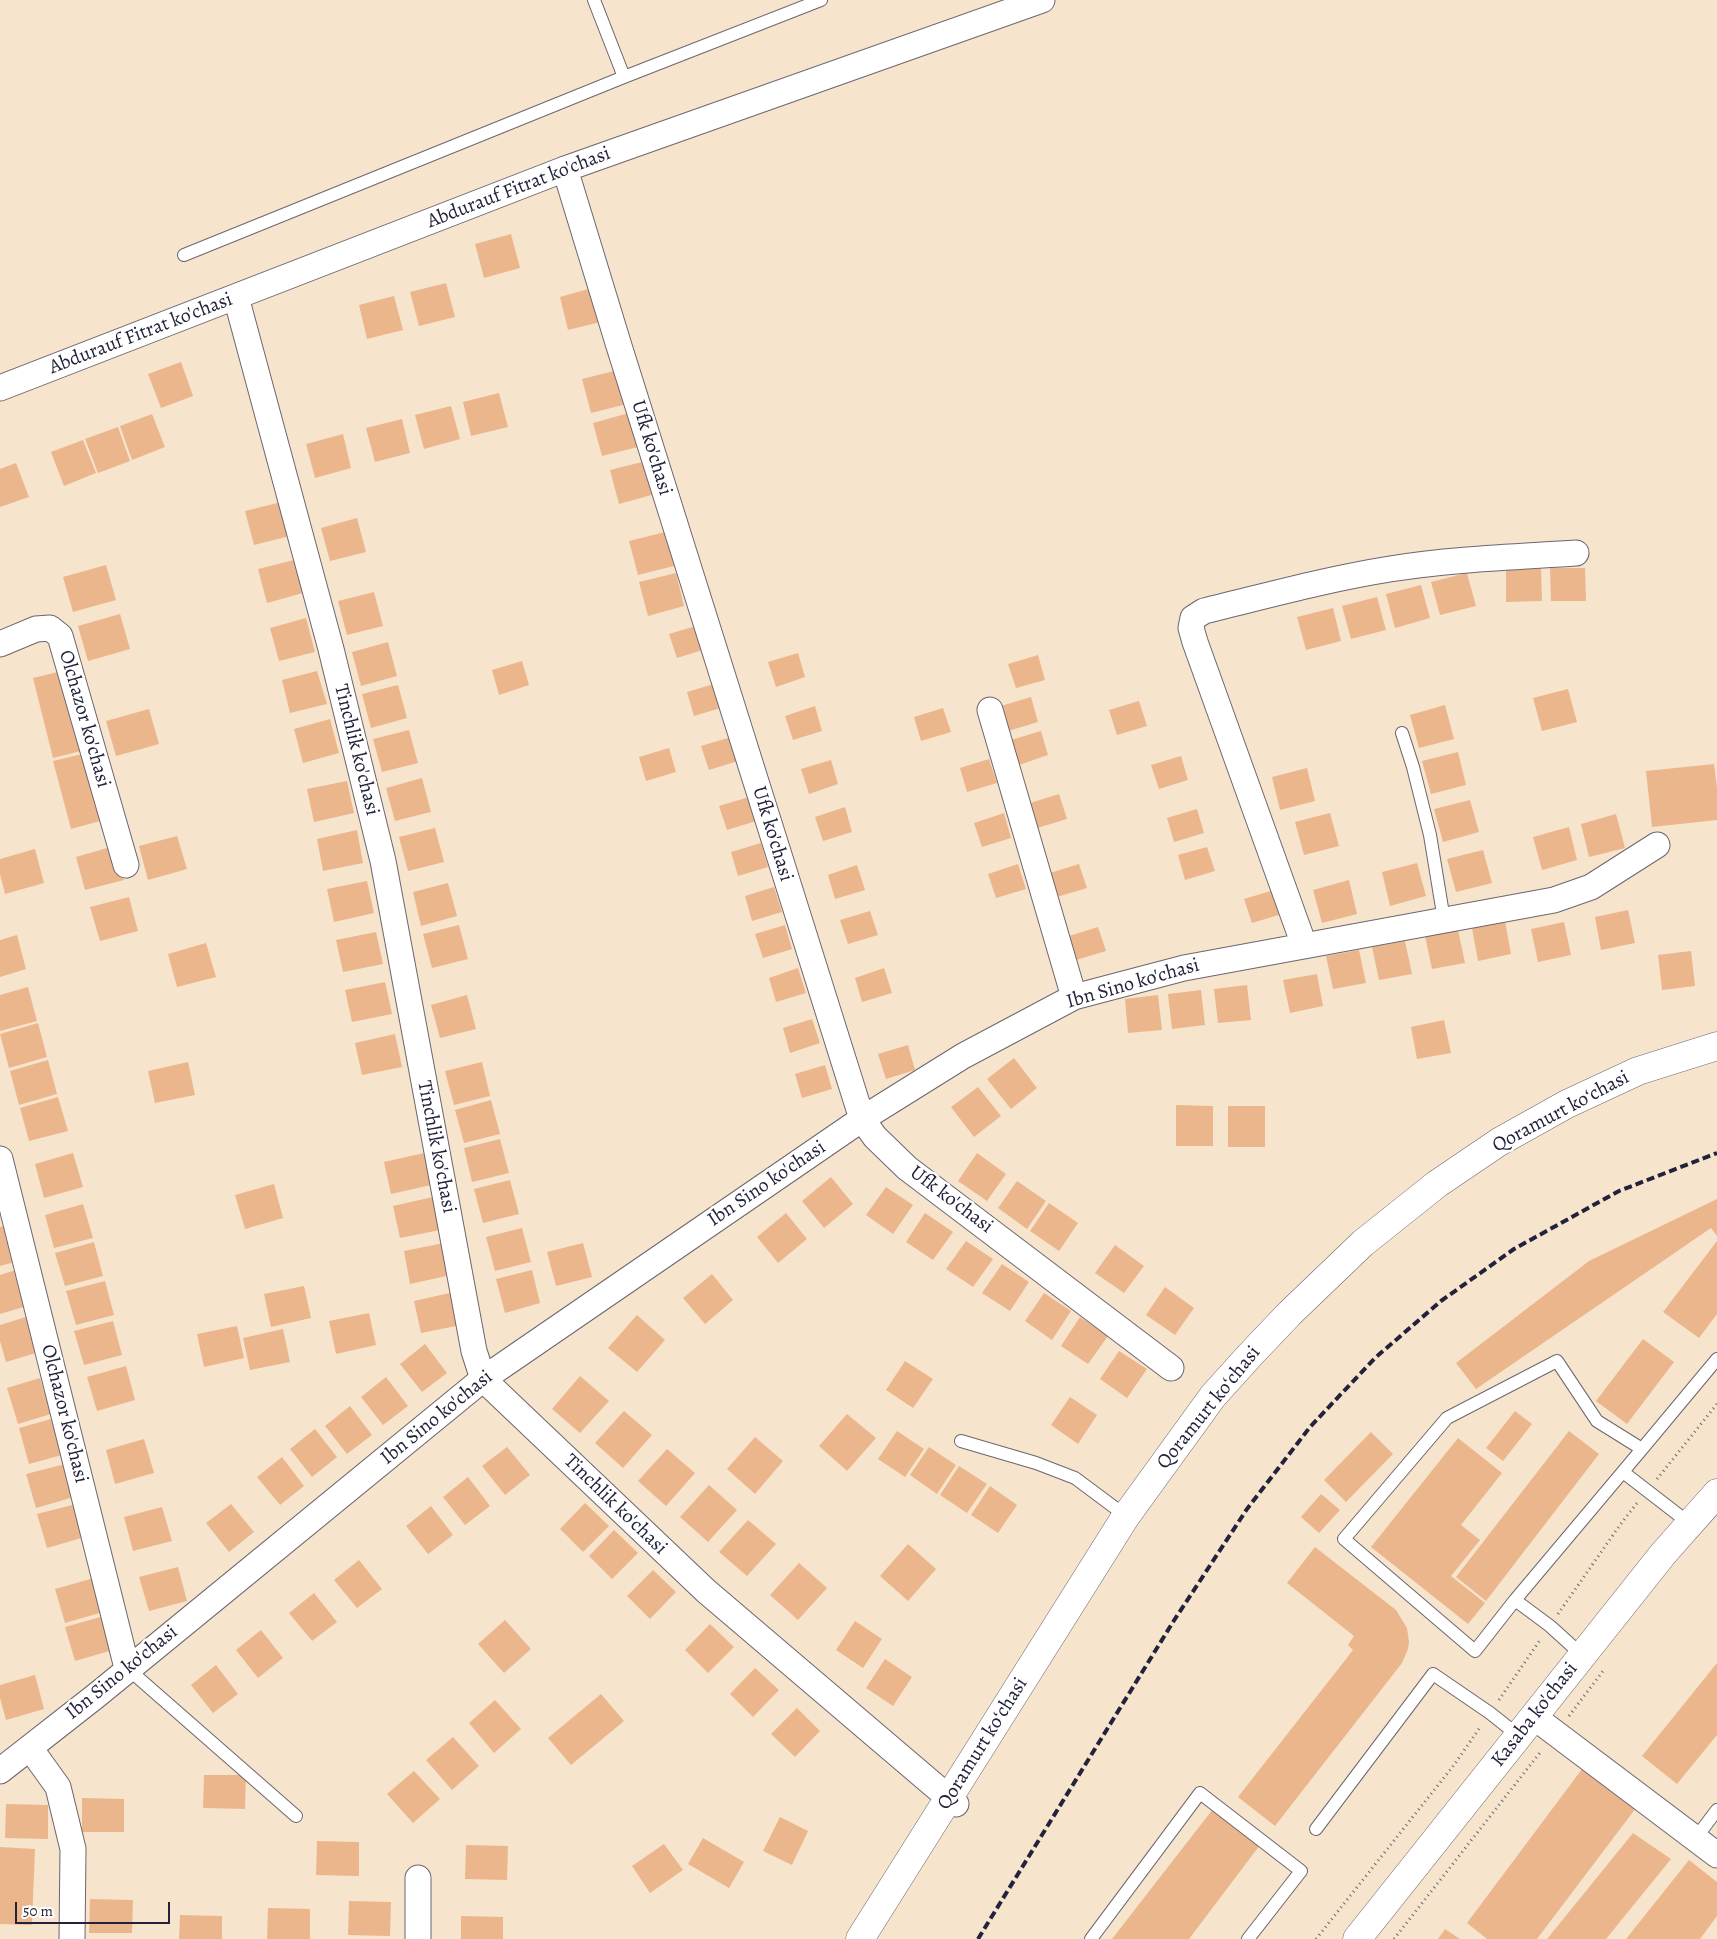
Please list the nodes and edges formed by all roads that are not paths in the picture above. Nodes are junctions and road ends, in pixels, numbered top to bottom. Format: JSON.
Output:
{"nodes":[{"id":1,"x":594,"y":0,"type":"edge"},
{"id":2,"x":821,"y":0,"type":"edge"},
{"id":3,"x":1042,"y":0,"type":"edge"},
{"id":4,"x":624,"y":77,"type":"junction"},
{"id":5,"x":565,"y":169,"type":"junction"},
{"id":6,"x":184,"y":255,"type":"dead end"},
{"id":7,"x":236,"y":297,"type":"junction"},
{"id":8,"x":0,"y":388,"type":"edge"},
{"id":9,"x":1576,"y":553,"type":"dead end"},
{"id":10,"x":0,"y":644,"type":"edge"},
{"id":11,"x":990,"y":710,"type":"dead end"},
{"id":12,"x":1402,"y":733,"type":"dead end"},
{"id":13,"x":1657,"y":846,"type":"dead end"},
{"id":14,"x":126,"y":865,"type":"dead end"},
{"id":15,"x":1444,"y":920,"type":"junction"},
{"id":16,"x":1304,"y":945,"type":"junction"},
{"id":17,"x":1074,"y":997,"type":"junction"},
{"id":18,"x":1717,"y":1046,"type":"edge"},
{"id":19,"x":1717,"y":1056,"type":"edge"},
{"id":20,"x":862,"y":1119,"type":"junction"},
{"id":21,"x":0,"y":1159,"type":"edge"},
{"id":22,"x":1717,"y":1359,"type":"edge"},
{"id":23,"x":1171,"y":1368,"type":"dead end"},
{"id":24,"x":483,"y":1379,"type":"junction"},
{"id":25,"x":960,"y":1441,"type":"dead end"},
{"id":26,"x":1642,"y":1449,"type":"junction"},
{"id":27,"x":1623,"y":1472,"type":"junction"},
{"id":28,"x":1717,"y":1493,"type":"edge"},
{"id":29,"x":1126,"y":1516,"type":"junction"},
{"id":30,"x":1688,"y":1523,"type":"junction"},
{"id":31,"x":1516,"y":1600,"type":"junction"},
{"id":32,"x":1582,"y":1656,"type":"junction"},
{"id":33,"x":127,"y":1668,"type":"junction"},
{"id":34,"x":1526,"y":1726,"type":"junction"},
{"id":35,"x":30,"y":1748,"type":"junction"},
{"id":36,"x":0,"y":1770,"type":"edge"},
{"id":37,"x":952,"y":1801,"type":"junction"},
{"id":38,"x":1717,"y":1810,"type":"edge"},
{"id":39,"x":296,"y":1816,"type":"dead end"},
{"id":40,"x":1316,"y":1829,"type":"dead end"},
{"id":41,"x":1695,"y":1839,"type":"junction"},
{"id":42,"x":1717,"y":1855,"type":"edge"},
{"id":43,"x":418,"y":1878,"type":"dead end"},
{"id":44,"x":72,"y":1939,"type":"edge"},
{"id":45,"x":418,"y":1939,"type":"edge"},
{"id":46,"x":860,"y":1939,"type":"edge"},
{"id":47,"x":870,"y":1939,"type":"edge"},
{"id":48,"x":1091,"y":1939,"type":"edge"},
{"id":49,"x":1248,"y":1939,"type":"edge"},
{"id":50,"x":1357,"y":1939,"type":"edge"}],
"edges":[{"from":1,"to":4,"type":"lane"},
{"from":2,"to":4,"type":"lane"},
{"from":3,"to":5,"type":"street","name":"Abdurauf Fitrat ko'chasi"},
{"from":4,"to":6,"type":"lane"},
{"from":5,"to":7,"type":"street","name":"Abdurauf Fitrat ko'chasi"},
{"from":5,"to":20,"type":"street","name":"Ufk ko'chasi"},
{"from":7,"to":8,"type":"street","name":"Abdurauf Fitrat ko'chasi"},
{"from":7,"to":24,"type":"street","name":"Tinchlik ko'chasi"},
{"from":9,"to":16,"type":"street"},
{"from":10,"to":14,"type":"street","name":"Olchazor ko'chasi"},
{"from":11,"to":17,"type":"street"},
{"from":12,"to":15,"type":"lane"},
{"from":13,"to":15,"type":"street","name":"Ibn Sino ko'chasi"},
{"from":15,"to":16,"type":"street","name":"Ibn Sino ko'chasi"},
{"from":16,"to":17,"type":"street","name":"Ibn Sino ko'chasi"},
{"from":17,"to":20,"type":"street","name":"Ibn Sino ko'chasi"},
{"from":18,"to":29,"type":"main road","name":"Qoramurt koʻchasi"},
{"from":19,"to":37,"type":"main road","name":"Qoramurt koʻchasi"},
{"from":20,"to":23,"type":"street","name":"Ufk ko'chasi"},
{"from":20,"to":24,"type":"street","name":"Ibn Sino ko'chasi"},
{"from":21,"to":33,"type":"street","name":"Olchazor ko'chasi"},
{"from":22,"to":26,"type":"lane"},
{"from":24,"to":33,"type":"street","name":"Ibn Sino ko'chasi"},
{"from":24,"to":37,"type":"street","name":"Tinchlik ko'chasi"},
{"from":25,"to":29,"type":"lane"},
{"from":26,"to":27,"type":"lane"},
{"from":26,"to":31,"type":"lane"},
{"from":27,"to":30,"type":"lane"},
{"from":27,"to":31,"type":"lane"},
{"from":28,"to":30,"type":"main road","name":"Kasaba ko'chasi"},
{"from":29,"to":37,"type":"main road","name":"Qoramurt koʻchasi"},
{"from":30,"to":32,"type":"main road","name":"Kasaba ko'chasi"},
{"from":31,"to":32,"type":"lane"},
{"from":32,"to":34,"type":"main road","name":"Kasaba ko'chasi"},
{"from":33,"to":35,"type":"street","name":"Ibn Sino ko'chasi"},
{"from":33,"to":39,"type":"lane"},
{"from":34,"to":40,"type":"lane"},
{"from":34,"to":41,"type":"street"},
{"from":34,"to":50,"type":"main road","name":"Kasaba ko'chasi"},
{"from":35,"to":36,"type":"street","name":"Ibn Sino ko'chasi"},
{"from":35,"to":44,"type":"street"},
{"from":37,"to":46,"type":"main road","name":"Qoramurt koʻchasi"},
{"from":37,"to":47,"type":"main road","name":"Qoramurt koʻchasi"},
{"from":38,"to":41,"type":"lane"},
{"from":41,"to":42,"type":"street"},
{"from":43,"to":45,"type":"street"},
{"from":48,"to":49,"type":"lane"}]}
